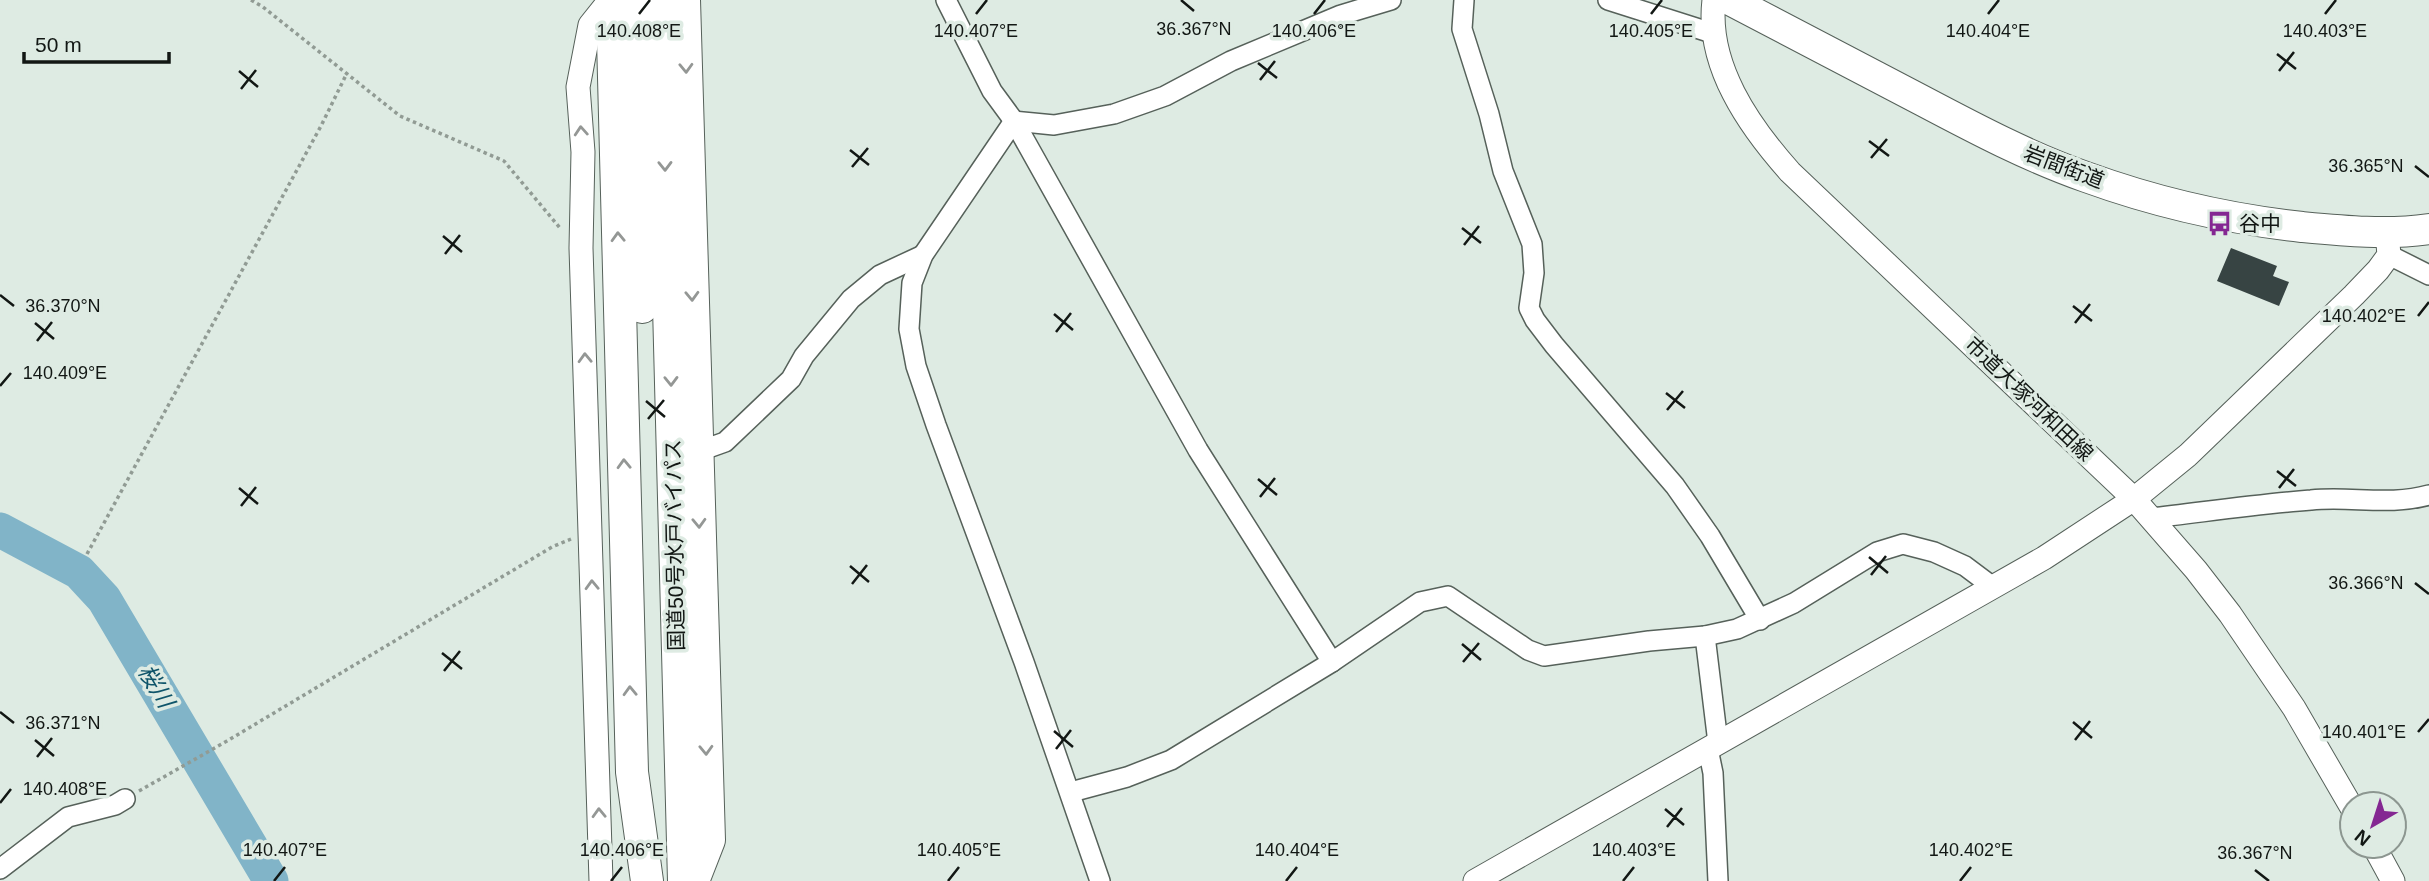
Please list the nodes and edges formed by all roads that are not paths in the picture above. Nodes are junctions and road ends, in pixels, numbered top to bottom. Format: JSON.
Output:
{"nodes":[{"id":1,"x":611,"y":0,"type":"edge"},
{"id":2,"x":634,"y":0,"type":"edge"},
{"id":3,"x":661,"y":0,"type":"edge"},
{"id":4,"x":684,"y":0,"type":"edge"},
{"id":5,"x":946,"y":0,"type":"edge"},
{"id":6,"x":1391,"y":0,"type":"edge"},
{"id":7,"x":1464,"y":0,"type":"edge"},
{"id":8,"x":1608,"y":0,"type":"edge"},
{"id":9,"x":1714,"y":0,"type":"edge"},
{"id":10,"x":1730,"y":0,"type":"edge"},
{"id":11,"x":1715,"y":34,"type":"junction"},
{"id":12,"x":1014,"y":121,"type":"junction"},
{"id":13,"x":2429,"y":229,"type":"edge"},
{"id":14,"x":2388,"y":244,"type":"junction"},
{"id":15,"x":923,"y":255,"type":"junction"},
{"id":16,"x":2429,"y":275,"type":"edge"},
{"id":17,"x":655,"y":313,"type":"junction"},
{"id":18,"x":697,"y":452,"type":"junction"},
{"id":19,"x":2429,"y":495,"type":"edge"},
{"id":20,"x":2134,"y":499,"type":"junction"},
{"id":21,"x":2151,"y":519,"type":"junction"},
{"id":22,"x":1993,"y":587,"type":"junction"},
{"id":23,"x":1760,"y":620,"type":"junction"},
{"id":24,"x":1705,"y":636,"type":"junction"},
{"id":25,"x":1332,"y":662,"type":"junction"},
{"id":26,"x":1713,"y":746,"type":"junction"},
{"id":27,"x":2342,"y":790,"type":"edge"},
{"id":28,"x":1071,"y":792,"type":"junction"},
{"id":29,"x":125,"y":799,"type":"road end"},
{"id":30,"x":709,"y":840,"type":"junction"},
{"id":31,"x":2382,"y":860,"type":"edge"},
{"id":32,"x":0,"y":869,"type":"edge"},
{"id":33,"x":601,"y":881,"type":"edge"},
{"id":34,"x":647,"y":881,"type":"edge"},
{"id":35,"x":654,"y":881,"type":"edge"},
{"id":36,"x":684,"y":881,"type":"edge"},
{"id":37,"x":694,"y":881,"type":"edge"},
{"id":38,"x":713,"y":881,"type":"edge"},
{"id":39,"x":1100,"y":881,"type":"edge"},
{"id":40,"x":1475,"y":881,"type":"edge"},
{"id":41,"x":1718,"y":881,"type":"edge"},
{"id":42,"x":2393,"y":881,"type":"edge"}],
"edges":[{"from":33,"to":1,"type":"street","one_way":true},
{"from":34,"to":1,"type":"highway","one_way":true},
{"from":2,"to":17,"type":"highway","name":"国道50号水戸バイパス"},
{"from":3,"to":17,"type":"highway","name":"国道50号水戸バイパス","one_way":true},
{"from":4,"to":18,"type":"highway","one_way":true},
{"from":5,"to":12,"type":"street"},
{"from":6,"to":12,"type":"street"},
{"from":7,"to":23,"type":"street"},
{"from":8,"to":11,"type":"street"},
{"from":9,"to":11,"type":"street","name":"市道大塚河和田線"},
{"from":10,"to":14,"type":"main road","name":"岩間街道"},
{"from":11,"to":20,"type":"street","name":"市道大塚河和田線"},
{"from":12,"to":15,"type":"street"},
{"from":12,"to":25,"type":"street"},
{"from":13,"to":14,"type":"main road","name":"岩間街道"},
{"from":14,"to":16,"type":"street"},
{"from":14,"to":20,"type":"street"},
{"from":15,"to":18,"type":"street"},
{"from":15,"to":28,"type":"street"},
{"from":17,"to":35,"type":"highway","name":"国道50号水戸バイパス"},
{"from":17,"to":36,"type":"highway","name":"国道50号水戸バイパス","one_way":true},
{"from":18,"to":30,"type":"highway","one_way":true},
{"from":19,"to":21,"type":"street"},
{"from":20,"to":21,"type":"street","name":"市道大塚河和田線"},
{"from":20,"to":22,"type":"street"},
{"from":21,"to":27,"type":"street","name":"市道大塚河和田線"},
{"from":22,"to":23,"type":"street"},
{"from":22,"to":26,"type":"street"},
{"from":23,"to":24,"type":"street"},
{"from":24,"to":25,"type":"street"},
{"from":24,"to":26,"type":"street"},
{"from":25,"to":28,"type":"street"},
{"from":26,"to":40,"type":"street"},
{"from":26,"to":41,"type":"street"},
{"from":28,"to":39,"type":"street"},
{"from":29,"to":32,"type":"street"},
{"from":30,"to":37,"type":"highway"},
{"from":30,"to":38,"type":"street"},
{"from":31,"to":42,"type":"street"}]}
